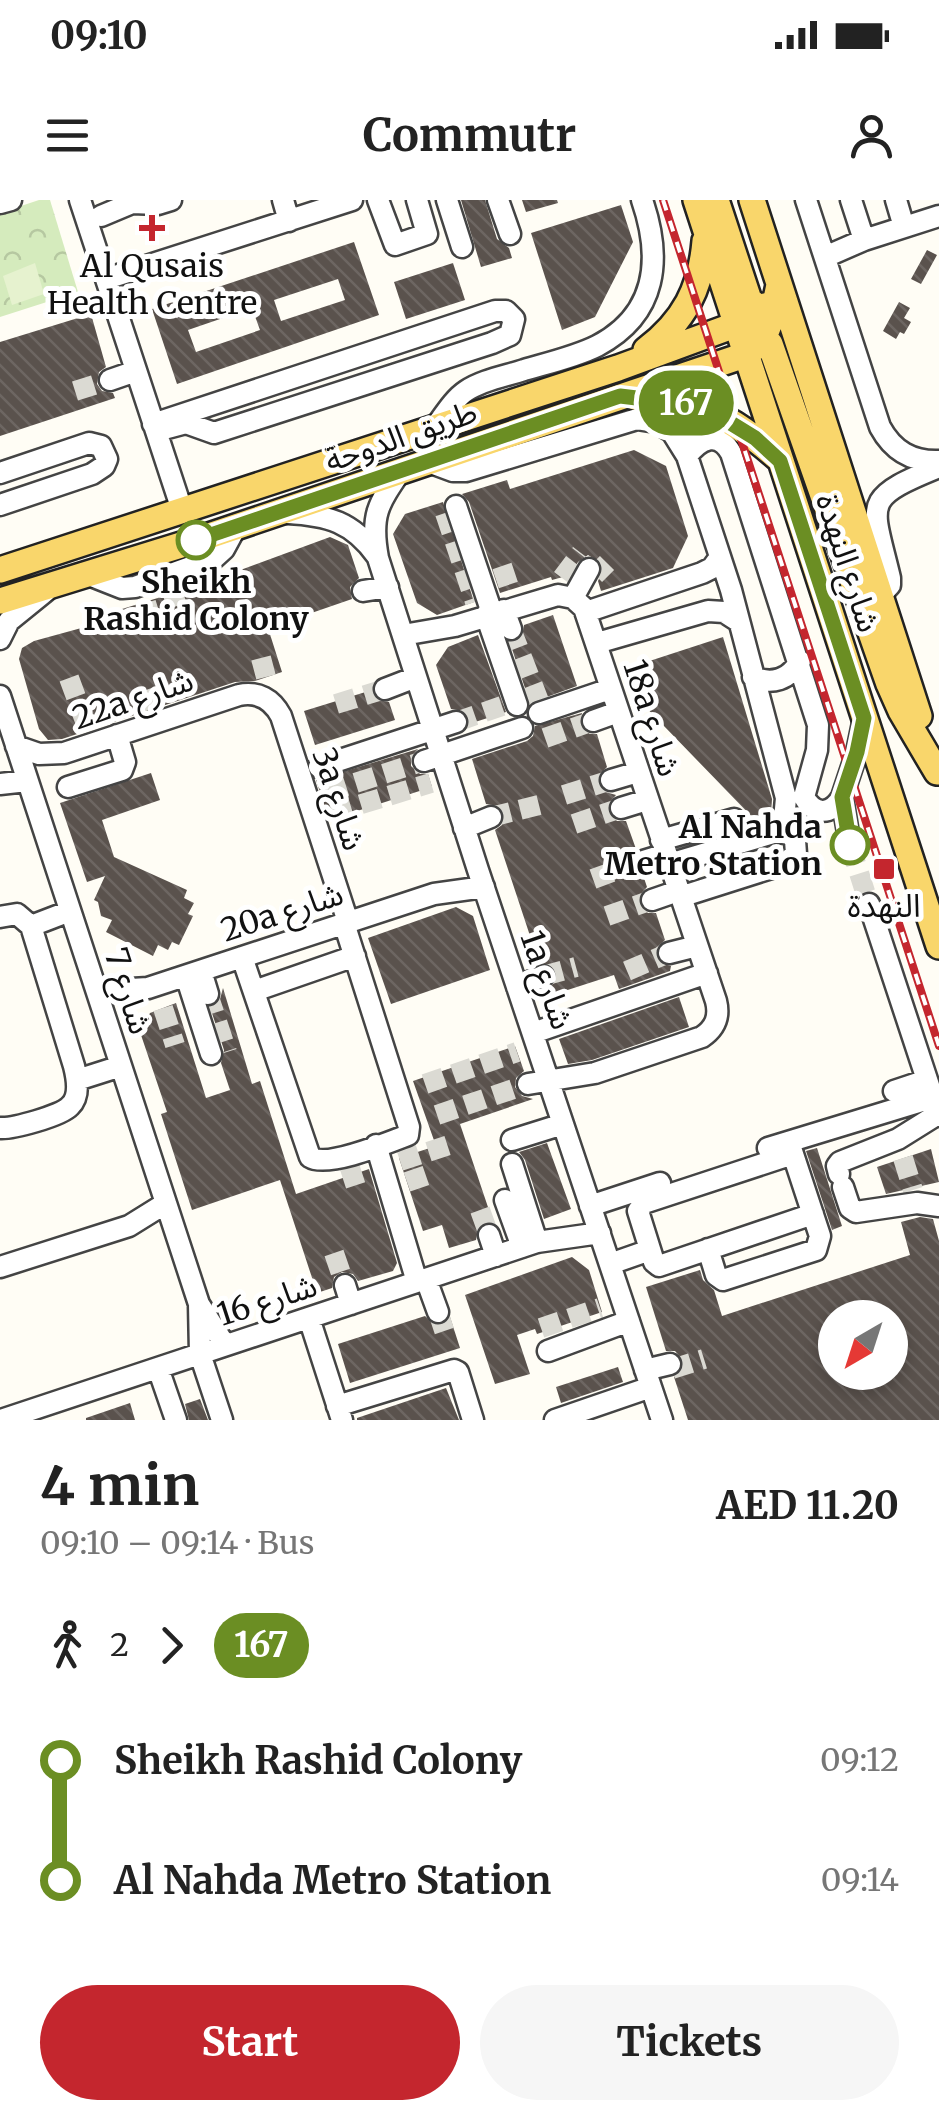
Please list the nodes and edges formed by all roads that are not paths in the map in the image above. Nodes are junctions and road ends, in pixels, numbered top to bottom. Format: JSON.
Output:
{"nodes":[{"id":1,"x":11,"y":200,"type":"edge"},
{"id":2,"x":171,"y":200,"type":"edge"},
{"id":3,"x":282,"y":200,"type":"edge"},
{"id":4,"x":352,"y":200,"type":"edge"},
{"id":5,"x":378,"y":200,"type":"edge"},
{"id":6,"x":418,"y":200,"type":"edge"},
{"id":7,"x":450,"y":200,"type":"edge"},
{"id":8,"x":501,"y":200,"type":"edge"},
{"id":9,"x":642,"y":200,"type":"edge"},
{"id":10,"x":696,"y":200,"type":"edge"},
{"id":11,"x":716,"y":200,"type":"edge"},
{"id":12,"x":752,"y":200,"type":"edge"},
{"id":13,"x":806,"y":200,"type":"edge"},
{"id":14,"x":851,"y":200,"type":"edge"},
{"id":15,"x":896,"y":200,"type":"edge"},
{"id":16,"x":139,"y":201,"type":"edge"},
{"id":17,"x":0,"y":204,"type":"edge"},
{"id":18,"x":97,"y":208,"type":"edge"},
{"id":19,"x":939,"y":216,"type":"edge"},
{"id":20,"x":289,"y":221,"type":"junction"},
{"id":21,"x":904,"y":227,"type":"junction"},
{"id":22,"x":706,"y":231,"type":"junction"},
{"id":23,"x":512,"y":233,"type":"dead end"},
{"id":24,"x":863,"y":237,"type":"junction"},
{"id":25,"x":465,"y":246,"type":"dead end"},
{"id":26,"x":824,"y":252,"type":"junction"},
{"id":27,"x":106,"y":279,"type":"junction"},
{"id":28,"x":777,"y":294,"type":"junction"},
{"id":29,"x":735,"y":325,"type":"junction"},
{"id":30,"x":764,"y":337,"type":"junction"},
{"id":31,"x":492,"y":343,"type":"junction"},
{"id":32,"x":745,"y":355,"type":"junction"},
{"id":33,"x":618,"y":368,"type":"junction"},
{"id":34,"x":136,"y":371,"type":"junction"},
{"id":35,"x":503,"y":377,"type":"junction"},
{"id":36,"x":110,"y":380,"type":"tunnel mouth"},
{"id":37,"x":620,"y":396,"type":"junction"},
{"id":38,"x":188,"y":419,"type":"junction"},
{"id":39,"x":436,"y":426,"type":"junction"},
{"id":40,"x":155,"y":428,"type":"junction"},
{"id":41,"x":687,"y":456,"type":"junction"},
{"id":42,"x":780,"y":461,"type":"junction"},
{"id":43,"x":939,"y":464,"type":"edge"},
{"id":44,"x":414,"y":465,"type":"junction"},
{"id":45,"x":0,"y":472,"type":"edge"},
{"id":46,"x":0,"y":505,"type":"edge"},
{"id":47,"x":456,"y":506,"type":"dead end"},
{"id":48,"x":182,"y":510,"type":"junction"},
{"id":49,"x":278,"y":512,"type":"junction"},
{"id":50,"x":236,"y":527,"type":"junction"},
{"id":51,"x":720,"y":557,"type":"junction"},
{"id":52,"x":378,"y":558,"type":"junction"},
{"id":53,"x":0,"y":570,"type":"edge"},
{"id":54,"x":592,"y":572,"type":"tunnel mouth"},
{"id":55,"x":702,"y":573,"type":"junction"},
{"id":56,"x":74,"y":576,"type":"junction"},
{"id":57,"x":728,"y":582,"type":"junction"},
{"id":58,"x":387,"y":583,"type":"junction"},
{"id":59,"x":362,"y":588,"type":"dead end"},
{"id":60,"x":880,"y":596,"type":"junction"},
{"id":61,"x":573,"y":597,"type":"junction"},
{"id":62,"x":0,"y":601,"type":"edge"},
{"id":63,"x":614,"y":603,"type":"junction"},
{"id":64,"x":501,"y":607,"type":"junction"},
{"id":65,"x":738,"y":621,"type":"junction"},
{"id":66,"x":626,"y":634,"type":"junction"},
{"id":67,"x":0,"y":639,"type":"edge"},
{"id":68,"x":596,"y":644,"type":"junction"},
{"id":69,"x":406,"y":646,"type":"junction"},
{"id":70,"x":800,"y":661,"type":"junction"},
{"id":71,"x":753,"y":676,"type":"junction"},
{"id":72,"x":417,"y":681,"type":"junction"},
{"id":73,"x":260,"y":689,"type":"joint"},
{"id":74,"x":610,"y":689,"type":"junction"},
{"id":75,"x":386,"y":693,"type":"tunnel mouth"},
{"id":76,"x":0,"y":696,"type":"edge"},
{"id":77,"x":518,"y":705,"type":"dead end"},
{"id":78,"x":618,"y":712,"type":"junction"},
{"id":79,"x":539,"y":713,"type":"dead end"},
{"id":80,"x":864,"y":718,"type":"junction"},
{"id":81,"x":593,"y":721,"type":"tunnel mouth"},
{"id":82,"x":456,"y":722,"type":"tunnel mouth"},
{"id":83,"x":522,"y":728,"type":"tunnel mouth"},
{"id":84,"x":122,"y":730,"type":"junction"},
{"id":85,"x":433,"y":730,"type":"junction"},
{"id":86,"x":432,"y":758,"type":"junction"},
{"id":87,"x":22,"y":762,"type":"junction"},
{"id":88,"x":318,"y":767,"type":"dead end"},
{"id":89,"x":0,"y":772,"type":"edge"},
{"id":90,"x":638,"y":772,"type":"junction"},
{"id":91,"x":938,"y":775,"type":"edge"},
{"id":92,"x":611,"y":780,"type":"tunnel mouth"},
{"id":93,"x":0,"y":784,"type":"edge"},
{"id":94,"x":68,"y":787,"type":"dead end"},
{"id":95,"x":842,"y":797,"type":"junction"},
{"id":96,"x":648,"y":800,"type":"junction"},
{"id":97,"x":622,"y":808,"type":"tunnel mouth"},
{"id":98,"x":490,"y":814,"type":"tunnel mouth"},
{"id":99,"x":732,"y":816,"type":"dead end"},
{"id":100,"x":464,"y":825,"type":"junction"},
{"id":101,"x":783,"y":831,"type":"junction"},
{"id":102,"x":850,"y":845,"type":"tunnel mouth"},
{"id":103,"x":664,"y":848,"type":"junction"},
{"id":104,"x":700,"y":855,"type":"junction"},
{"id":105,"x":640,"y":862,"type":"tunnel mouth"},
{"id":106,"x":481,"y":878,"type":"junction"},
{"id":107,"x":709,"y":888,"type":"junction"},
{"id":108,"x":679,"y":894,"type":"junction"},
{"id":109,"x":652,"y":900,"type":"tunnel mouth"},
{"id":110,"x":868,"y":904,"type":"tunnel mouth"},
{"id":111,"x":70,"y":911,"type":"junction"},
{"id":112,"x":0,"y":918,"type":"edge"},
{"id":113,"x":346,"y":923,"type":"junction"},
{"id":114,"x":31,"y":926,"type":"junction"},
{"id":115,"x":697,"y":946,"type":"junction"},
{"id":116,"x":939,"y":946,"type":"edge"},
{"id":117,"x":669,"y":953,"type":"tunnel mouth"},
{"id":118,"x":355,"y":956,"type":"junction"},
{"id":119,"x":242,"y":957,"type":"junction"},
{"id":120,"x":707,"y":973,"type":"junction"},
{"id":121,"x":190,"y":974,"type":"junction"},
{"id":122,"x":543,"y":976,"type":"tunnel mouth"},
{"id":123,"x":151,"y":987,"type":"junction"},
{"id":124,"x":517,"y":987,"type":"junction"},
{"id":125,"x":96,"y":991,"type":"junction"},
{"id":126,"x":254,"y":991,"type":"junction"},
{"id":127,"x":206,"y":995,"type":"tunnel mouth"},
{"id":128,"x":162,"y":1008,"type":"tunnel mouth"},
{"id":129,"x":105,"y":1016,"type":"junction"},
{"id":130,"x":529,"y":1044,"type":"junction"},
{"id":131,"x":207,"y":1054,"type":"dead end"},
{"id":132,"x":121,"y":1066,"type":"junction"},
{"id":133,"x":594,"y":1073,"type":"junction"},
{"id":134,"x":77,"y":1080,"type":"junction"},
{"id":135,"x":538,"y":1082,"type":"junction"},
{"id":136,"x":894,"y":1090,"type":"dead end"},
{"id":137,"x":555,"y":1100,"type":"junction"},
{"id":138,"x":934,"y":1102,"type":"edge"},
{"id":139,"x":563,"y":1124,"type":"junction"},
{"id":140,"x":0,"y":1128,"type":"edge"},
{"id":141,"x":512,"y":1140,"type":"dead end"},
{"id":142,"x":376,"y":1145,"type":"junction"},
{"id":143,"x":790,"y":1148,"type":"junction"},
{"id":144,"x":512,"y":1164,"type":"dead end"},
{"id":145,"x":506,"y":1200,"type":"dead end"},
{"id":146,"x":166,"y":1203,"type":"junction"},
{"id":147,"x":939,"y":1206,"type":"edge"},
{"id":148,"x":813,"y":1214,"type":"junction"},
{"id":149,"x":595,"y":1218,"type":"junction"},
{"id":150,"x":172,"y":1225,"type":"junction"},
{"id":151,"x":129,"y":1226,"type":"junction"},
{"id":152,"x":537,"y":1242,"type":"junction"},
{"id":153,"x":649,"y":1248,"type":"junction"},
{"id":154,"x":708,"y":1250,"type":"junction"},
{"id":155,"x":611,"y":1267,"type":"junction"},
{"id":156,"x":0,"y":1268,"type":"edge"},
{"id":157,"x":422,"y":1280,"type":"junction"},
{"id":158,"x":199,"y":1304,"type":"junction"},
{"id":159,"x":600,"y":1308,"type":"tunnel mouth"},
{"id":160,"x":626,"y":1311,"type":"junction"},
{"id":161,"x":438,"y":1312,"type":"tunnel mouth"},
{"id":162,"x":309,"y":1318,"type":"junction"},
{"id":163,"x":546,"y":1344,"type":"dead end"},
{"id":164,"x":225,"y":1346,"type":"junction"},
{"id":165,"x":200,"y":1354,"type":"junction"},
{"id":166,"x":671,"y":1367,"type":"tunnel mouth"},
{"id":167,"x":158,"y":1368,"type":"junction"},
{"id":168,"x":648,"y":1378,"type":"junction"},
{"id":169,"x":340,"y":1414,"type":"edge"},
{"id":170,"x":0,"y":1420,"type":"edge"},
{"id":171,"x":176,"y":1420,"type":"edge"},
{"id":172,"x":222,"y":1420,"type":"edge"},
{"id":173,"x":473,"y":1420,"type":"edge"},
{"id":174,"x":555,"y":1420,"type":"edge"},
{"id":175,"x":662,"y":1420,"type":"edge"}],
"edges":[{"from":1,"to":17,"type":"street"},
{"from":2,"to":16,"type":"street"},
{"from":3,"to":20,"type":"street"},
{"from":4,"to":20,"type":"street"},
{"from":5,"to":6,"type":"street"},
{"from":7,"to":25,"type":"street"},
{"from":8,"to":23,"type":"street"},
{"from":9,"to":35,"type":"street"},
{"from":10,"to":22,"type":"main road","name":"شارع النهدة"},
{"from":11,"to":28,"type":"main road"},
{"from":12,"to":28,"type":"main road","name":"شارع النهدة"},
{"from":13,"to":26,"type":"street"},
{"from":14,"to":24,"type":"street"},
{"from":15,"to":21,"type":"street"},
{"from":16,"to":18,"type":"street"},
{"from":18,"to":27,"type":"street"},
{"from":19,"to":21,"type":"street"},
{"from":20,"to":27,"type":"street"},
{"from":21,"to":24,"type":"street"},
{"from":22,"to":29,"type":"main road","name":"شارع النهدة"},
{"from":22,"to":33,"type":"main road"},
{"from":24,"to":26,"type":"street"},
{"from":26,"to":43,"type":"street"},
{"from":27,"to":34,"type":"street"},
{"from":28,"to":30,"type":"main road","name":"طريق الدوحة"},
{"from":28,"to":60,"type":"main road","name":"شارع النهدة"},
{"from":29,"to":30,"type":"main road"},
{"from":29,"to":32,"type":"main road","name":"شارع النهدة"},
{"from":29,"to":33,"type":"main road","name":"طريق الدوحة"},
{"from":30,"to":32,"type":"main road","name":"طريق الدوحة"},
{"from":30,"to":91,"type":"main road"},
{"from":31,"to":35,"type":"street"},
{"from":31,"to":38,"type":"street"},
{"from":31,"to":38,"type":"street"},
{"from":32,"to":37,"type":"main road","name":"طريق الدوحة"},
{"from":32,"to":42,"type":"main road","name":"شارع النهدة"},
{"from":33,"to":39,"type":"main road","name":"طريق الدوحة"},
{"from":34,"to":36,"type":"street"},
{"from":34,"to":40,"type":"street"},
{"from":35,"to":39,"type":"street"},
{"from":37,"to":42,"type":"main road"},
{"from":37,"to":44,"type":"main road","name":"طريق الدوحة"},
{"from":38,"to":40,"type":"street"},
{"from":39,"to":48,"type":"main road","name":"طريق الدوحة"},
{"from":40,"to":48,"type":"street"},
{"from":41,"to":44,"type":"street"},
{"from":41,"to":51,"type":"street"},
{"from":41,"to":70,"type":"street"},
{"from":42,"to":80,"type":"main road","name":"شارع النهدة"},
{"from":43,"to":60,"type":"street"},
{"from":44,"to":49,"type":"main road","name":"طريق الدوحة"},
{"from":44,"to":52,"type":"street","name":"1a شارع"},
{"from":45,"to":46,"type":"street"},
{"from":47,"to":64,"type":"street"},
{"from":48,"to":53,"type":"main road","name":"طريق الدوحة"},
{"from":48,"to":56,"type":"main road"},
{"from":49,"to":50,"type":"main road","name":"طريق الدوحة"},
{"from":49,"to":52,"type":"street","name":"1a شارع"},
{"from":50,"to":56,"type":"main road","name":"طريق الدوحة"},
{"from":50,"to":56,"type":"street"},
{"from":51,"to":55,"type":"street"},
{"from":51,"to":57,"type":"street"},
{"from":52,"to":58,"type":"street","name":"1a شارع"},
{"from":54,"to":61,"type":"street"},
{"from":55,"to":57,"type":"street"},
{"from":55,"to":63,"type":"street"},
{"from":56,"to":62,"type":"main road","name":"طريق الدوحة"},
{"from":56,"to":67,"type":"street"},
{"from":57,"to":65,"type":"street"},
{"from":58,"to":59,"type":"street"},
{"from":58,"to":69,"type":"street","name":"1a شارع"},
{"from":60,"to":91,"type":"main road","name":"شارع النهدة"},
{"from":61,"to":63,"type":"street"},
{"from":61,"to":64,"type":"street"},
{"from":61,"to":68,"type":"street","name":"18a شارع"},
{"from":63,"to":66,"type":"street"},
{"from":64,"to":69,"type":"street"},
{"from":64,"to":77,"type":"street"},
{"from":65,"to":66,"type":"street"},
{"from":65,"to":71,"type":"street"},
{"from":66,"to":68,"type":"street"},
{"from":68,"to":74,"type":"street","name":"18a شارع"},
{"from":69,"to":72,"type":"street","name":"1a شارع"},
{"from":70,"to":71,"type":"street"},
{"from":70,"to":95,"type":"street"},
{"from":71,"to":101,"type":"street"},
{"from":72,"to":75,"type":"street"},
{"from":72,"to":85,"type":"street","name":"1a شارع"},
{"from":73,"to":84,"type":"street","name":"22a شارع"},
{"from":73,"to":113,"type":"street","name":"3a شارع"},
{"from":74,"to":78,"type":"street","name":"18a شارع"},
{"from":74,"to":79,"type":"street"},
{"from":76,"to":87,"type":"street","name":"شارع 7"},
{"from":78,"to":81,"type":"street"},
{"from":78,"to":90,"type":"street","name":"18a شارع"},
{"from":80,"to":95,"type":"street"},
{"from":80,"to":116,"type":"main road","name":"شارع النهدة"},
{"from":82,"to":85,"type":"street"},
{"from":83,"to":86,"type":"street"},
{"from":84,"to":87,"type":"street","name":"22a شارع"},
{"from":84,"to":94,"type":"street"},
{"from":85,"to":86,"type":"street","name":"1a شارع"},
{"from":85,"to":88,"type":"street"},
{"from":86,"to":100,"type":"street","name":"1a شارع"},
{"from":87,"to":89,"type":"street"},
{"from":87,"to":93,"type":"street","name":"22a شارع"},
{"from":87,"to":111,"type":"street","name":"شارع 7"},
{"from":90,"to":92,"type":"street"},
{"from":90,"to":96,"type":"street","name":"18a شارع"},
{"from":95,"to":102,"type":"street"},
{"from":96,"to":97,"type":"street"},
{"from":96,"to":103,"type":"street","name":"18a شارع"},
{"from":98,"to":100,"type":"street"},
{"from":99,"to":103,"type":"street"},
{"from":100,"to":106,"type":"street","name":"1a شارع"},
{"from":101,"to":104,"type":"street"},
{"from":101,"to":107,"type":"street"},
{"from":103,"to":104,"type":"street"},
{"from":103,"to":105,"type":"street"},
{"from":103,"to":108,"type":"street","name":"18a شارع"},
{"from":104,"to":107,"type":"street"},
{"from":106,"to":113,"type":"street","name":"20a شارع"},
{"from":106,"to":124,"type":"street","name":"1a شارع"},
{"from":107,"to":108,"type":"street"},
{"from":108,"to":109,"type":"street"},
{"from":108,"to":115,"type":"street","name":"18a شارع"},
{"from":110,"to":138,"type":"street"},
{"from":111,"to":114,"type":"street"},
{"from":111,"to":125,"type":"street","name":"شارع 7"},
{"from":112,"to":114,"type":"street"},
{"from":113,"to":118,"type":"street","name":"3a شارع"},
{"from":113,"to":119,"type":"street","name":"20a شارع"},
{"from":114,"to":134,"type":"street"},
{"from":115,"to":117,"type":"street"},
{"from":115,"to":120,"type":"street","name":"18a شارع"},
{"from":118,"to":126,"type":"street"},
{"from":118,"to":142,"type":"street","name":"3a شارع"},
{"from":119,"to":121,"type":"street","name":"20a شارع"},
{"from":119,"to":126,"type":"street"},
{"from":120,"to":130,"type":"street"},
{"from":120,"to":133,"type":"street","name":"18a شارع"},
{"from":121,"to":123,"type":"street","name":"20a شارع"},
{"from":121,"to":127,"type":"street"},
{"from":121,"to":131,"type":"street"},
{"from":122,"to":124,"type":"street"},
{"from":123,"to":125,"type":"street","name":"20a شارع"},
{"from":123,"to":128,"type":"street"},
{"from":123,"to":129,"type":"street","name":"20a شارع"},
{"from":124,"to":130,"type":"street","name":"1a شارع"},
{"from":125,"to":129,"type":"street","name":"شارع 7"},
{"from":126,"to":142,"type":"street"},
{"from":129,"to":132,"type":"street","name":"شارع 7"},
{"from":130,"to":135,"type":"street","name":"1a شارع"},
{"from":132,"to":134,"type":"street"},
{"from":132,"to":146,"type":"street","name":"شارع 7"},
{"from":133,"to":135,"type":"street","name":"18a شارع"},
{"from":133,"to":137,"type":"street","name":"18a شارع"},
{"from":134,"to":140,"type":"street"},
{"from":135,"to":137,"type":"street","name":"1a شارع"},
{"from":136,"to":138,"type":"street"},
{"from":137,"to":139,"type":"street","name":"1a شارع"},
{"from":138,"to":143,"type":"street"},
{"from":138,"to":147,"type":"street"},
{"from":139,"to":141,"type":"street"},
{"from":139,"to":149,"type":"street","name":"1a شارع"},
{"from":142,"to":157,"type":"street"},
{"from":143,"to":148,"type":"street"},
{"from":143,"to":149,"type":"street","name":"شارع 16"},
{"from":143,"to":153,"type":"street"},
{"from":144,"to":152,"type":"street"},
{"from":145,"to":152,"type":"street"},
{"from":146,"to":150,"type":"street","name":"شارع 7"},
{"from":146,"to":151,"type":"street"},
{"from":148,"to":154,"type":"street"},
{"from":148,"to":154,"type":"street"},
{"from":149,"to":152,"type":"street","name":"شارع 16"},
{"from":149,"to":155,"type":"street","name":"1a شارع"},
{"from":150,"to":151,"type":"street"},
{"from":150,"to":158,"type":"street","name":"شارع 7"},
{"from":151,"to":156,"type":"street"},
{"from":152,"to":157,"type":"street","name":"شارع 16"},
{"from":153,"to":154,"type":"street"},
{"from":153,"to":155,"type":"street"},
{"from":155,"to":160,"type":"street","name":"1a شارع"},
{"from":157,"to":161,"type":"street"},
{"from":157,"to":162,"type":"street","name":"شارع 16"},
{"from":158,"to":164,"type":"street","name":"شارع 7"},
{"from":158,"to":165,"type":"street","name":"شارع 7"},
{"from":159,"to":160,"type":"street"},
{"from":160,"to":163,"type":"street"},
{"from":160,"to":168,"type":"street","name":"1a شارع"},
{"from":162,"to":164,"type":"street","name":"شارع 16"},
{"from":162,"to":169,"type":"street"},
{"from":164,"to":165,"type":"street","name":"شارع 16"},
{"from":165,"to":167,"type":"street","name":"شارع 16"},
{"from":165,"to":172,"type":"street","name":"شارع 7"},
{"from":166,"to":168,"type":"street"},
{"from":167,"to":170,"type":"street","name":"شارع 16"},
{"from":167,"to":171,"type":"street"},
{"from":168,"to":174,"type":"street"},
{"from":168,"to":175,"type":"street","name":"1a شارع"},
{"from":169,"to":173,"type":"street"}]}
